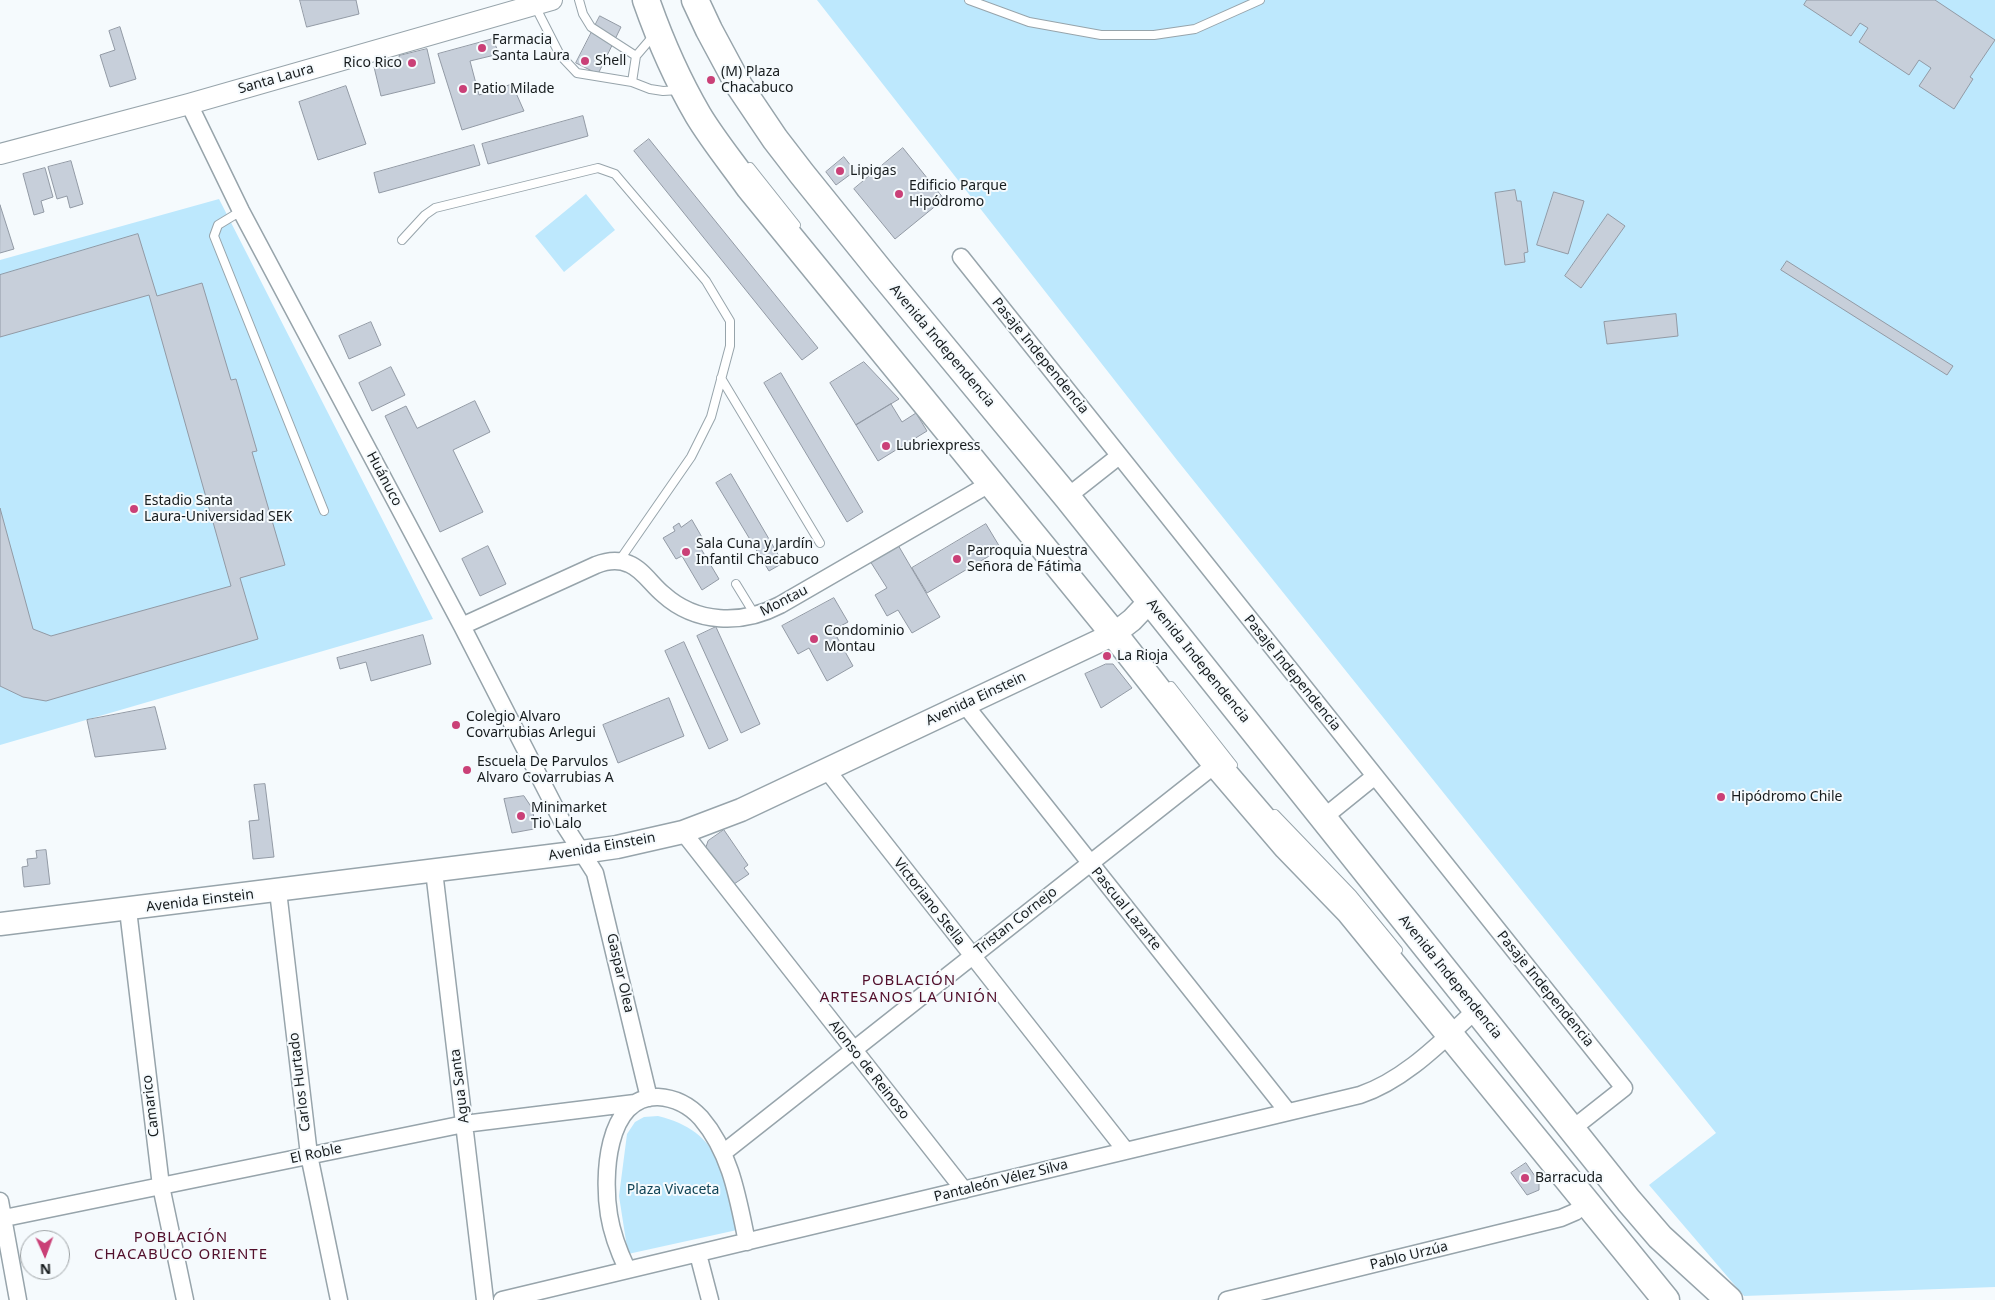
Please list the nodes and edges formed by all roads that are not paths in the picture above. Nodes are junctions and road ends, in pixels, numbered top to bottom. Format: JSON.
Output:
{"nodes":[{"id":1,"x":578,"y":0,"type":"edge"},
{"id":2,"x":646,"y":0,"type":"edge"},
{"id":3,"x":696,"y":0,"type":"edge"},
{"id":4,"x":969,"y":0,"type":"edge"},
{"id":5,"x":1260,"y":0,"type":"edge"},
{"id":6,"x":543,"y":3,"type":"edge"},
{"id":7,"x":657,"y":30,"type":"junction"},
{"id":8,"x":636,"y":56,"type":"junction"},
{"id":9,"x":632,"y":82,"type":"junction"},
{"id":10,"x":684,"y":91,"type":"junction"},
{"id":11,"x":189,"y":104,"type":"junction"},
{"id":12,"x":0,"y":154,"type":"edge"},
{"id":13,"x":745,"y":161,"type":"dead end"},
{"id":14,"x":241,"y":211,"type":"junction"},
{"id":15,"x":804,"y":234,"type":"dead end"},
{"id":16,"x":402,"y":240,"type":"dead end"},
{"id":17,"x":961,"y":257,"type":"dead end"},
{"id":18,"x":721,"y":378,"type":"junction"},
{"id":19,"x":1119,"y":456,"type":"junction"},
{"id":20,"x":991,"y":483,"type":"junction"},
{"id":21,"x":1067,"y":497,"type":"junction"},
{"id":22,"x":324,"y":511,"type":"dead end"},
{"id":23,"x":820,"y":543,"type":"dead end"},
{"id":24,"x":619,"y":561,"type":"junction"},
{"id":25,"x":736,"y":584,"type":"dead end"},
{"id":26,"x":1144,"y":609,"type":"junction"},
{"id":27,"x":755,"y":616,"type":"junction"},
{"id":28,"x":462,"y":626,"type":"junction"},
{"id":29,"x":1121,"y":629,"type":"junction"},
{"id":30,"x":1167,"y":681,"type":"dead end"},
{"id":31,"x":965,"y":705,"type":"junction"},
{"id":32,"x":1228,"y":768,"type":"junction"},
{"id":33,"x":826,"y":769,"type":"junction"},
{"id":34,"x":1375,"y":776,"type":"junction"},
{"id":35,"x":1269,"y":808,"type":"dead end"},
{"id":36,"x":1323,"y":818,"type":"junction"},
{"id":37,"x":682,"y":832,"type":"junction"},
{"id":38,"x":582,"y":852,"type":"junction"},
{"id":39,"x":1089,"y":864,"type":"junction"},
{"id":40,"x":434,"y":872,"type":"junction"},
{"id":41,"x":278,"y":891,"type":"junction"},
{"id":42,"x":128,"y":910,"type":"junction"},
{"id":43,"x":0,"y":924,"type":"edge"},
{"id":44,"x":972,"y":956,"type":"junction"},
{"id":45,"x":1404,"y":958,"type":"dead end"},
{"id":46,"x":1462,"y":1022,"type":"junction"},
{"id":47,"x":853,"y":1050,"type":"junction"},
{"id":48,"x":642,"y":1100,"type":"junction"},
{"id":49,"x":1288,"y":1112,"type":"junction"},
{"id":50,"x":464,"y":1124,"type":"junction"},
{"id":51,"x":1572,"y":1130,"type":"junction"},
{"id":52,"x":1126,"y":1151,"type":"junction"},
{"id":53,"x":722,"y":1153,"type":"junction"},
{"id":54,"x":309,"y":1155,"type":"junction"},
{"id":55,"x":161,"y":1186,"type":"junction"},
{"id":56,"x":964,"y":1190,"type":"junction"},
{"id":57,"x":0,"y":1201,"type":"edge"},
{"id":58,"x":1587,"y":1203,"type":"junction"},
{"id":59,"x":1,"y":1219,"type":"edge"},
{"id":60,"x":748,"y":1242,"type":"junction"},
{"id":61,"x":698,"y":1254,"type":"junction"},
{"id":62,"x":627,"y":1269,"type":"junction"},
{"id":63,"x":1265,"y":1296,"type":"edge"},
{"id":64,"x":18,"y":1300,"type":"edge"},
{"id":65,"x":185,"y":1300,"type":"edge"},
{"id":66,"x":339,"y":1300,"type":"edge"},
{"id":67,"x":485,"y":1300,"type":"edge"},
{"id":68,"x":502,"y":1300,"type":"edge"},
{"id":69,"x":710,"y":1300,"type":"edge"},
{"id":70,"x":1226,"y":1300,"type":"edge"},
{"id":71,"x":1666,"y":1300,"type":"edge"},
{"id":72,"x":1729,"y":1300,"type":"edge"}],
"edges":[{"from":1,"to":8,"type":"lane"},
{"from":2,"to":7,"type":"main road","name":"Avenida Independencia"},
{"from":3,"to":21,"type":"main road","name":"Avenida Independencia"},
{"from":4,"to":5,"type":"lane"},
{"from":6,"to":9,"type":"lane"},
{"from":6,"to":11,"type":"street","name":"Santa Laura"},
{"from":7,"to":8,"type":"lane"},
{"from":7,"to":10,"type":"main road","name":"Avenida Independencia"},
{"from":8,"to":9,"type":"lane"},
{"from":9,"to":10,"type":"lane"},
{"from":10,"to":20,"type":"main road","name":"Avenida Independencia"},
{"from":11,"to":12,"type":"street","name":"Santa Laura"},
{"from":11,"to":14,"type":"street","name":"Huánuco"},
{"from":13,"to":15,"type":"lane"},
{"from":14,"to":22,"type":"lane"},
{"from":14,"to":28,"type":"street","name":"Huánuco"},
{"from":16,"to":18,"type":"lane"},
{"from":17,"to":19,"type":"street","name":"Pasaje Independencia"},
{"from":18,"to":23,"type":"lane"},
{"from":18,"to":24,"type":"lane"},
{"from":19,"to":21,"type":"street"},
{"from":19,"to":34,"type":"street","name":"Pasaje Independencia"},
{"from":20,"to":27,"type":"street","name":"Montau"},
{"from":20,"to":29,"type":"main road","name":"Avenida Independencia"},
{"from":21,"to":26,"type":"main road","name":"Avenida Independencia"},
{"from":24,"to":27,"type":"street","name":"Montau"},
{"from":24,"to":28,"type":"street"},
{"from":25,"to":27,"type":"lane"},
{"from":26,"to":29,"type":"main road","name":"Avenida Einstein"},
{"from":26,"to":36,"type":"main road","name":"Avenida Independencia"},
{"from":28,"to":38,"type":"street","name":"Huánuco"},
{"from":29,"to":31,"type":"main road","name":"Avenida Einstein"},
{"from":29,"to":32,"type":"main road","name":"Avenida Independencia"},
{"from":30,"to":32,"type":"lane"},
{"from":31,"to":33,"type":"main road","name":"Avenida Einstein"},
{"from":31,"to":39,"type":"street","name":"Pascual Lazarte"},
{"from":32,"to":39,"type":"street","name":"Tristan Cornejo"},
{"from":32,"to":46,"type":"main road","name":"Avenida Independencia"},
{"from":33,"to":37,"type":"main road","name":"Avenida Einstein"},
{"from":33,"to":44,"type":"street","name":"Victoriano Stella"},
{"from":34,"to":36,"type":"street"},
{"from":34,"to":51,"type":"street","name":"Pasaje Independencia"},
{"from":35,"to":45,"type":"lane"},
{"from":36,"to":46,"type":"main road","name":"Avenida Independencia"},
{"from":37,"to":38,"type":"main road","name":"Avenida Einstein"},
{"from":37,"to":47,"type":"street","name":"Alonso de Reinoso"},
{"from":38,"to":40,"type":"main road","name":"Avenida Einstein"},
{"from":38,"to":48,"type":"street","name":"Gaspar Olea"},
{"from":39,"to":44,"type":"street","name":"Tristan Cornejo"},
{"from":39,"to":49,"type":"street","name":"Pascual Lazarte"},
{"from":40,"to":41,"type":"main road","name":"Avenida Einstein"},
{"from":40,"to":50,"type":"street","name":"Agua Santa"},
{"from":41,"to":42,"type":"main road","name":"Avenida Einstein"},
{"from":41,"to":54,"type":"street","name":"Carlos Hurtado"},
{"from":42,"to":43,"type":"main road","name":"Avenida Einstein"},
{"from":42,"to":55,"type":"street","name":"Camarico"},
{"from":44,"to":47,"type":"street","name":"Tristan Cornejo"},
{"from":44,"to":52,"type":"street","name":"Victoriano Stella"},
{"from":46,"to":49,"type":"street","name":"Pantaleón Vélez Silva"},
{"from":46,"to":51,"type":"main road","name":"Avenida Independencia"},
{"from":46,"to":58,"type":"main road","name":"Avenida Independencia"},
{"from":47,"to":53,"type":"street","name":"Tristan Cornejo"},
{"from":47,"to":56,"type":"street","name":"Alonso de Reinoso"},
{"from":48,"to":50,"type":"street","name":"El Roble"},
{"from":48,"to":53,"type":"street"},
{"from":48,"to":62,"type":"street"},
{"from":49,"to":52,"type":"street","name":"Pantaleón Vélez Silva"},
{"from":50,"to":54,"type":"street","name":"El Roble"},
{"from":50,"to":67,"type":"street","name":"Agua Santa"},
{"from":51,"to":72,"type":"main road","name":"Avenida Independencia"},
{"from":52,"to":56,"type":"street","name":"Pantaleón Vélez Silva"},
{"from":53,"to":60,"type":"street"},
{"from":54,"to":55,"type":"street","name":"El Roble"},
{"from":54,"to":66,"type":"street","name":"Carlos Hurtado"},
{"from":55,"to":59,"type":"street","name":"El Roble"},
{"from":55,"to":65,"type":"street","name":"Camarico"},
{"from":56,"to":60,"type":"street","name":"Pantaleón Vélez Silva"},
{"from":57,"to":59,"type":"street"},
{"from":58,"to":63,"type":"street","name":"Pablo Urzúa"},
{"from":58,"to":71,"type":"main road","name":"Avenida Independencia"},
{"from":59,"to":64,"type":"street"},
{"from":60,"to":61,"type":"street","name":"Pantaleón Vélez Silva"},
{"from":61,"to":62,"type":"street","name":"Pantaleón Vélez Silva"},
{"from":61,"to":69,"type":"street"},
{"from":62,"to":68,"type":"street","name":"Pantaleón Vélez Silva"},
{"from":63,"to":70,"type":"street","name":"Pablo Urzúa"}]}
